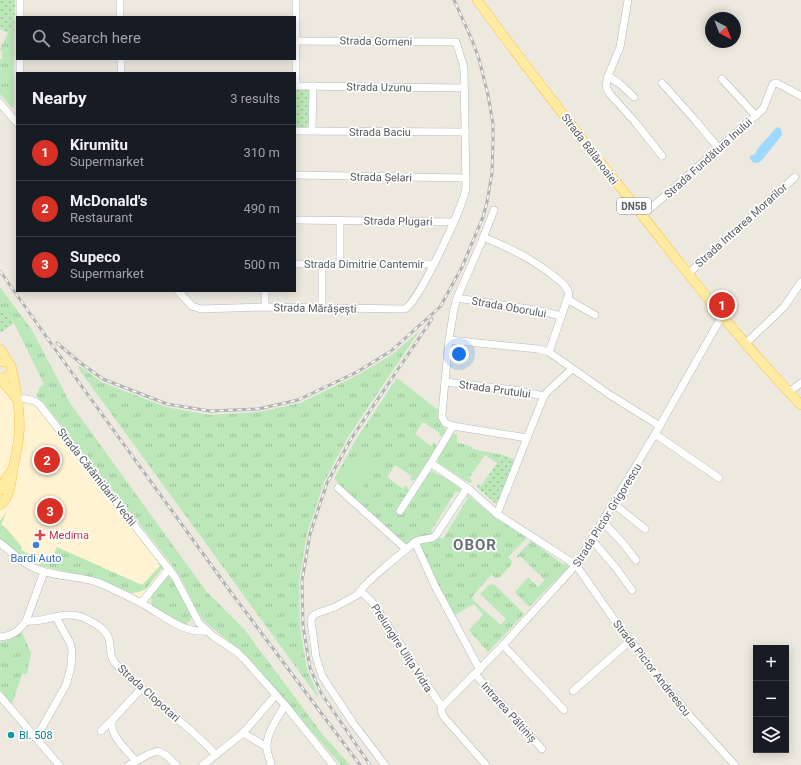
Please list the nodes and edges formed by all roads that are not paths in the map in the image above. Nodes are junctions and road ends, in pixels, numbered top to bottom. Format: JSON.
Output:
{"nodes":[{"id":1,"x":20,"y":0,"type":"edge"},
{"id":2,"x":120,"y":0,"type":"edge"},
{"id":3,"x":296,"y":0,"type":"edge"},
{"id":4,"x":477,"y":0,"type":"edge"},
{"id":5,"x":628,"y":0,"type":"edge"},
{"id":6,"x":20,"y":16,"type":"edge"},
{"id":7,"x":120,"y":16,"type":"edge"},
{"id":8,"x":296,"y":41,"type":"edge"},
{"id":9,"x":20,"y":60,"type":"edge"},
{"id":10,"x":121,"y":60,"type":"edge"},
{"id":11,"x":296,"y":60,"type":"edge"},
{"id":12,"x":20,"y":72,"type":"edge"},
{"id":13,"x":121,"y":72,"type":"edge"},
{"id":14,"x":295,"y":72,"type":"edge"},
{"id":15,"x":608,"y":76,"type":"junction"},
{"id":16,"x":722,"y":78,"type":"dead end"},
{"id":17,"x":662,"y":83,"type":"dead end"},
{"id":18,"x":296,"y":86,"type":"edge"},
{"id":19,"x":313,"y":86,"type":"junction"},
{"id":20,"x":464,"y":88,"type":"junction"},
{"id":21,"x":634,"y":96,"type":"dead end"},
{"id":22,"x":801,"y":96,"type":"edge"},
{"id":23,"x":0,"y":103,"type":"edge"},
{"id":24,"x":756,"y":116,"type":"junction"},
{"id":25,"x":16,"y":122,"type":"edge"},
{"id":26,"x":296,"y":131,"type":"edge"},
{"id":27,"x":312,"y":131,"type":"junction"},
{"id":28,"x":465,"y":132,"type":"junction"},
{"id":29,"x":719,"y":149,"type":"junction"},
{"id":30,"x":662,"y":156,"type":"dead end"},
{"id":31,"x":296,"y":175,"type":"edge"},
{"id":32,"x":795,"y":177,"type":"dead end"},
{"id":33,"x":466,"y":178,"type":"junction"},
{"id":34,"x":494,"y":210,"type":"dead end"},
{"id":35,"x":642,"y":216,"type":"junction"},
{"id":36,"x":296,"y":220,"type":"edge"},
{"id":37,"x":340,"y":220,"type":"junction"},
{"id":38,"x":454,"y":222,"type":"junction"},
{"id":39,"x":483,"y":237,"type":"junction"},
{"id":40,"x":296,"y":264,"type":"edge"},
{"id":41,"x":322,"y":264,"type":"junction"},
{"id":42,"x":340,"y":264,"type":"junction"},
{"id":43,"x":434,"y":264,"type":"junction"},
{"id":44,"x":688,"y":274,"type":"junction"},
{"id":45,"x":801,"y":282,"type":"edge"},
{"id":46,"x":179,"y":292,"type":"edge"},
{"id":47,"x":265,"y":292,"type":"edge"},
{"id":48,"x":457,"y":298,"type":"junction"},
{"id":49,"x":567,"y":299,"type":"junction"},
{"id":50,"x":265,"y":308,"type":"junction"},
{"id":51,"x":322,"y":308,"type":"junction"},
{"id":52,"x":595,"y":315,"type":"dead end"},
{"id":53,"x":561,"y":316,"type":"junction"},
{"id":54,"x":722,"y":316,"type":"junction"},
{"id":55,"x":449,"y":340,"type":"junction"},
{"id":56,"x":745,"y":344,"type":"junction"},
{"id":57,"x":0,"y":349,"type":"edge"},
{"id":58,"x":549,"y":352,"type":"junction"},
{"id":59,"x":7,"y":365,"type":"edge"},
{"id":60,"x":572,"y":369,"type":"junction"},
{"id":61,"x":0,"y":378,"type":"edge"},
{"id":62,"x":445,"y":382,"type":"junction"},
{"id":63,"x":801,"y":382,"type":"edge"},
{"id":64,"x":789,"y":392,"type":"junction"},
{"id":65,"x":544,"y":396,"type":"junction"},
{"id":66,"x":17,"y":399,"type":"junction"},
{"id":67,"x":801,"y":405,"type":"edge"},
{"id":68,"x":453,"y":426,"type":"junction"},
{"id":69,"x":660,"y":426,"type":"junction"},
{"id":70,"x":655,"y":434,"type":"junction"},
{"id":71,"x":527,"y":438,"type":"junction"},
{"id":72,"x":431,"y":463,"type":"junction"},
{"id":73,"x":13,"y":469,"type":"junction"},
{"id":74,"x":719,"y":478,"type":"dead end"},
{"id":75,"x":338,"y":488,"type":"dead end"},
{"id":76,"x":467,"y":488,"type":"junction"},
{"id":77,"x":0,"y":490,"type":"edge"},
{"id":78,"x":614,"y":504,"type":"junction"},
{"id":79,"x":0,"y":505,"type":"edge"},
{"id":80,"x":400,"y":511,"type":"dead end"},
{"id":81,"x":497,"y":514,"type":"junction"},
{"id":82,"x":603,"y":522,"type":"junction"},
{"id":83,"x":645,"y":529,"type":"dead end"},
{"id":84,"x":592,"y":540,"type":"junction"},
{"id":85,"x":0,"y":542,"type":"edge"},
{"id":86,"x":415,"y":542,"type":"junction"},
{"id":87,"x":406,"y":549,"type":"junction"},
{"id":88,"x":636,"y":560,"type":"dead end"},
{"id":89,"x":576,"y":565,"type":"junction"},
{"id":90,"x":169,"y":569,"type":"junction"},
{"id":91,"x":44,"y":572,"type":"junction"},
{"id":92,"x":632,"y":590,"type":"dead end"},
{"id":93,"x":360,"y":592,"type":"junction"},
{"id":94,"x":141,"y":603,"type":"junction"},
{"id":95,"x":56,"y":617,"type":"junction"},
{"id":96,"x":26,"y":621,"type":"junction"},
{"id":97,"x":207,"y":631,"type":"junction"},
{"id":98,"x":0,"y":637,"type":"edge"},
{"id":99,"x":630,"y":641,"type":"junction"},
{"id":100,"x":503,"y":645,"type":"junction"},
{"id":101,"x":477,"y":672,"type":"junction"},
{"id":102,"x":142,"y":688,"type":"junction"},
{"id":103,"x":572,"y":691,"type":"dead end"},
{"id":104,"x":276,"y":695,"type":"junction"},
{"id":105,"x":0,"y":696,"type":"edge"},
{"id":106,"x":285,"y":705,"type":"junction"},
{"id":107,"x":442,"y":706,"type":"junction"},
{"id":108,"x":564,"y":710,"type":"dead end"},
{"id":109,"x":113,"y":719,"type":"junction"},
{"id":110,"x":101,"y":732,"type":"dead end"},
{"id":111,"x":243,"y":733,"type":"junction"},
{"id":112,"x":36,"y":738,"type":"junction"},
{"id":113,"x":267,"y":747,"type":"junction"},
{"id":114,"x":542,"y":749,"type":"dead end"},
{"id":115,"x":216,"y":755,"type":"junction"},
{"id":116,"x":132,"y":763,"type":"edge"},
{"id":117,"x":59,"y":765,"type":"edge"},
{"id":118,"x":176,"y":765,"type":"edge"},
{"id":119,"x":203,"y":765,"type":"edge"},
{"id":120,"x":271,"y":765,"type":"edge"},
{"id":121,"x":333,"y":765,"type":"edge"},
{"id":122,"x":385,"y":765,"type":"edge"},
{"id":123,"x":486,"y":765,"type":"edge"},
{"id":124,"x":735,"y":765,"type":"edge"}],
"edges":[{"from":1,"to":6,"type":"street"},
{"from":2,"to":7,"type":"street"},
{"from":3,"to":8,"type":"street"},
{"from":4,"to":35,"type":"main road","name":"Strada Bălănoaiei","number":"DN5B"},
{"from":5,"to":15,"type":"street"},
{"from":8,"to":20,"type":"street","name":"Strada Gorneni"},
{"from":9,"to":12,"type":"street"},
{"from":10,"to":13,"type":"street"},
{"from":11,"to":14,"type":"street"},
{"from":15,"to":21,"type":"street"},
{"from":15,"to":30,"type":"street"},
{"from":16,"to":24,"type":"street"},
{"from":17,"to":29,"type":"street"},
{"from":18,"to":19,"type":"street","name":"Strada Uzunu"},
{"from":19,"to":20,"type":"street","name":"Strada Uzunu"},
{"from":19,"to":27,"type":"street"},
{"from":20,"to":28,"type":"street"},
{"from":22,"to":24,"type":"street","name":"Strada Fundătura Inului"},
{"from":23,"to":25,"type":"street"},
{"from":24,"to":29,"type":"street","name":"Strada Fundătura Inului"},
{"from":26,"to":27,"type":"street","name":"Strada Baciu"},
{"from":27,"to":28,"type":"street","name":"Strada Baciu"},
{"from":28,"to":33,"type":"street"},
{"from":29,"to":35,"type":"street","name":"Strada Fundătura Inului"},
{"from":31,"to":33,"type":"street","name":"Strada Șelari"},
{"from":32,"to":44,"type":"street","name":"Strada Intrarea Morarilor"},
{"from":33,"to":38,"type":"street"},
{"from":34,"to":39,"type":"street"},
{"from":35,"to":44,"type":"main road","name":"Strada Bălănoaiei","number":"DN5B"},
{"from":36,"to":37,"type":"street","name":"Strada Plugari"},
{"from":37,"to":38,"type":"street","name":"Strada Plugari"},
{"from":37,"to":42,"type":"street"},
{"from":38,"to":43,"type":"street"},
{"from":39,"to":48,"type":"street"},
{"from":39,"to":49,"type":"street"},
{"from":40,"to":41,"type":"street","name":"Strada Dimitrie Cantemir"},
{"from":41,"to":42,"type":"street","name":"Strada Dimitrie Cantemir"},
{"from":41,"to":51,"type":"street"},
{"from":42,"to":43,"type":"street","name":"Strada Dimitrie Cantemir"},
{"from":43,"to":51,"type":"street","name":"Strada Mărășești"},
{"from":44,"to":54,"type":"main road","name":"Strada Bălănoaiei","number":"DN5B"},
{"from":45,"to":56,"type":"street"},
{"from":46,"to":50,"type":"street","name":"Strada Mărășești"},
{"from":47,"to":50,"type":"street"},
{"from":48,"to":53,"type":"street","name":"Strada Oborului"},
{"from":48,"to":55,"type":"street"},
{"from":49,"to":52,"type":"street"},
{"from":49,"to":53,"type":"street"},
{"from":50,"to":51,"type":"street","name":"Strada Mărășești"},
{"from":53,"to":58,"type":"street"},
{"from":54,"to":56,"type":"main road","name":"Strada Bălănoaiei","number":"DN5B"},
{"from":54,"to":69,"type":"street","name":"Strada Pictor Grigorescu"},
{"from":55,"to":58,"type":"street"},
{"from":55,"to":62,"type":"street"},
{"from":56,"to":64,"type":"main road","name":"Strada Bălănoaiei","number":"DN5B"},
{"from":57,"to":59,"type":"main road"},
{"from":58,"to":60,"type":"street"},
{"from":59,"to":61,"type":"main road"},
{"from":59,"to":66,"type":"main road"},
{"from":60,"to":65,"type":"street"},
{"from":60,"to":69,"type":"street"},
{"from":61,"to":66,"type":"main road"},
{"from":62,"to":65,"type":"street","name":"Strada Prutului"},
{"from":62,"to":68,"type":"street"},
{"from":63,"to":64,"type":"street"},
{"from":64,"to":67,"type":"main road","name":"Strada Bălănoaiei","number":"DN5B"},
{"from":65,"to":71,"type":"street"},
{"from":66,"to":73,"type":"main road"},
{"from":66,"to":90,"type":"street","name":"Strada Cărămidarii Vechi"},
{"from":68,"to":71,"type":"street"},
{"from":68,"to":72,"type":"street"},
{"from":69,"to":70,"type":"street","name":"Strada Pictor Grigorescu"},
{"from":70,"to":74,"type":"street"},
{"from":70,"to":78,"type":"street","name":"Strada Pictor Grigorescu"},
{"from":71,"to":81,"type":"street"},
{"from":72,"to":76,"type":"street"},
{"from":72,"to":80,"type":"street"},
{"from":73,"to":77,"type":"main road"},
{"from":73,"to":79,"type":"main road"},
{"from":75,"to":87,"type":"street"},
{"from":76,"to":81,"type":"street"},
{"from":76,"to":86,"type":"street"},
{"from":78,"to":82,"type":"street","name":"Strada Pictor Grigorescu"},
{"from":78,"to":83,"type":"street"},
{"from":81,"to":89,"type":"street"},
{"from":82,"to":84,"type":"street","name":"Strada Pictor Grigorescu"},
{"from":82,"to":88,"type":"street"},
{"from":84,"to":89,"type":"street","name":"Strada Pictor Grigorescu"},
{"from":84,"to":92,"type":"street"},
{"from":85,"to":91,"type":"street","name":"Strada Cărămidarii Vechi"},
{"from":86,"to":87,"type":"street"},
{"from":86,"to":101,"type":"street","name":"Intrarea Păltiniș"},
{"from":87,"to":93,"type":"street"},
{"from":89,"to":99,"type":"street","name":"Strada Pictor Andreescu"},
{"from":89,"to":100,"type":"street","name":"Strada Pictor Grigorescu"},
{"from":90,"to":94,"type":"street"},
{"from":90,"to":97,"type":"street","name":"Strada Cărămidarii Vechi"},
{"from":91,"to":94,"type":"street","name":"Strada Cărămidarii Vechi"},
{"from":91,"to":96,"type":"street"},
{"from":93,"to":107,"type":"street","name":"Prelungire Ulița Vidra"},
{"from":93,"to":122,"type":"street"},
{"from":94,"to":97,"type":"street","name":"Strada Cărămidarii Vechi"},
{"from":95,"to":96,"type":"street","name":"Strada Clopotari"},
{"from":95,"to":102,"type":"street","name":"Strada Clopotari"},
{"from":95,"to":112,"type":"street"},
{"from":96,"to":98,"type":"street"},
{"from":97,"to":104,"type":"street","name":"Strada Cărămidarii Vechi"},
{"from":99,"to":103,"type":"street"},
{"from":99,"to":124,"type":"street","name":"Strada Pictor Andreescu"},
{"from":100,"to":101,"type":"street","name":"Strada Pictor Grigorescu"},
{"from":100,"to":108,"type":"street"},
{"from":101,"to":107,"type":"street","name":"Strada Pictor Grigorescu"},
{"from":101,"to":114,"type":"street","name":"Intrarea Păltiniș"},
{"from":102,"to":109,"type":"street"},
{"from":102,"to":115,"type":"street","name":"Strada Clopotari"},
{"from":104,"to":106,"type":"street","name":"Strada Cărămidarii Vechi"},
{"from":104,"to":111,"type":"street"},
{"from":105,"to":112,"type":"street"},
{"from":106,"to":113,"type":"street"},
{"from":106,"to":121,"type":"street","name":"Strada Cărămidarii Vechi"},
{"from":107,"to":123,"type":"street","name":"Prelungire Ulița Vidra"},
{"from":109,"to":110,"type":"street"},
{"from":109,"to":116,"type":"street"},
{"from":111,"to":113,"type":"street"},
{"from":111,"to":115,"type":"street"},
{"from":112,"to":117,"type":"street"},
{"from":113,"to":120,"type":"street"},
{"from":115,"to":119,"type":"street"},
{"from":116,"to":118,"type":"street"}]}
